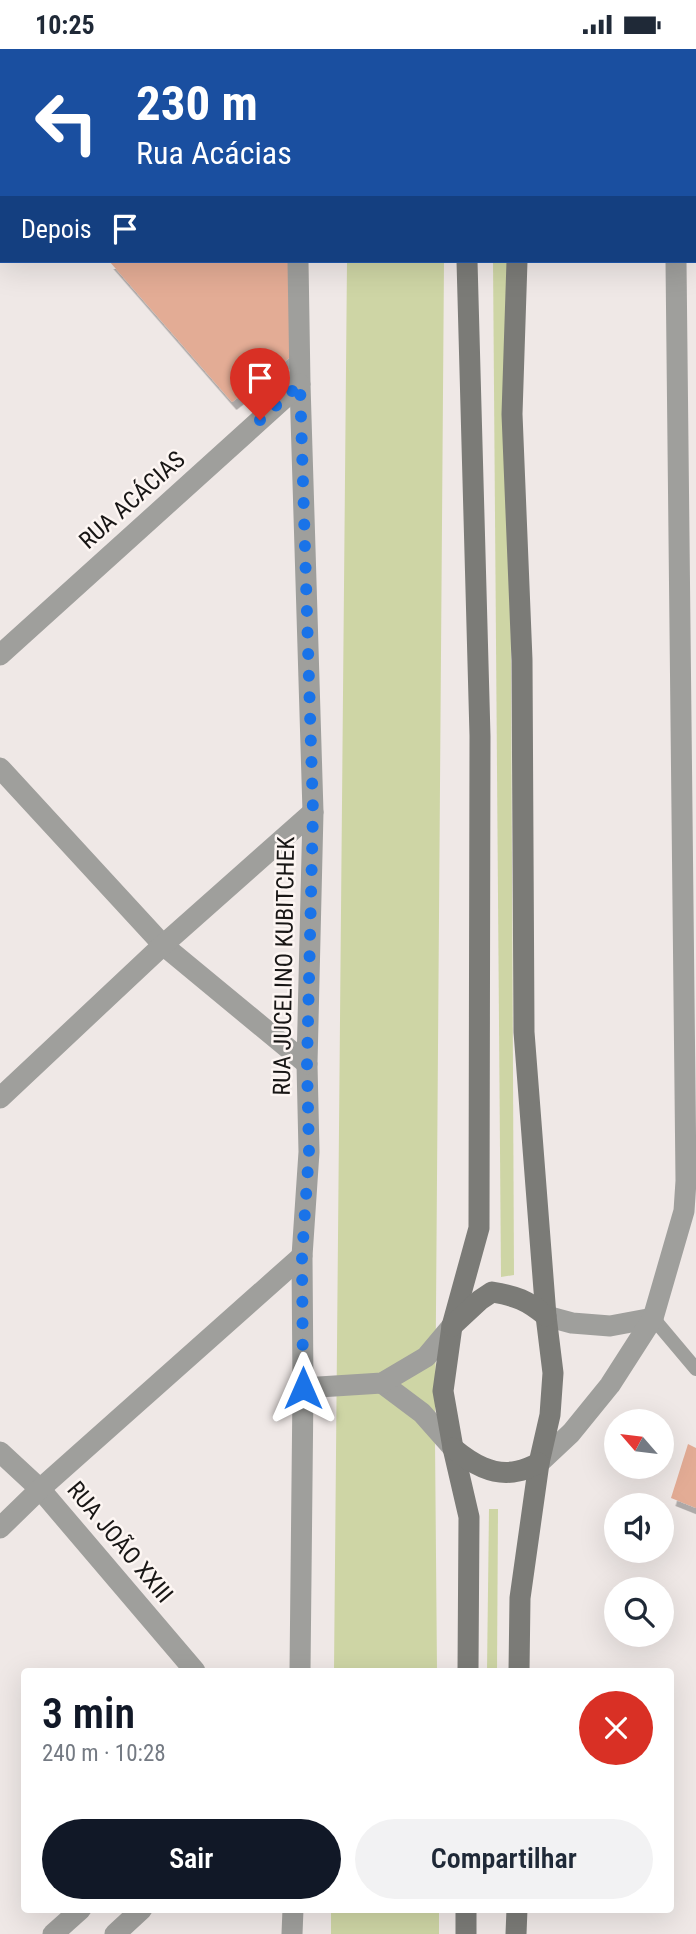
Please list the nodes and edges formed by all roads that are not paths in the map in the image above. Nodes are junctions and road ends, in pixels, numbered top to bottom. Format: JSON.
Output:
{"nodes":[{"id":1,"x":299,"y":263,"type":"edge"},
{"id":2,"x":467,"y":263,"type":"edge"},
{"id":3,"x":517,"y":263,"type":"edge"},
{"id":4,"x":676,"y":263,"type":"edge"},
{"id":5,"x":300,"y":384,"type":"junction"},
{"id":6,"x":0,"y":655,"type":"edge"},
{"id":7,"x":0,"y":768,"type":"edge"},
{"id":8,"x":313,"y":812,"type":"junction"},
{"id":9,"x":163,"y":945,"type":"junction"},
{"id":10,"x":307,"y":1064,"type":"junction"},
{"id":11,"x":0,"y":1098,"type":"edge"},
{"id":12,"x":302,"y":1256,"type":"junction"},
{"id":13,"x":546,"y":1316,"type":"junction"},
{"id":14,"x":653,"y":1318,"type":"junction"},
{"id":15,"x":452,"y":1326,"type":"junction"},
{"id":16,"x":696,"y":1369,"type":"edge"},
{"id":17,"x":382,"y":1383,"type":"junction"},
{"id":18,"x":303,"y":1388,"type":"junction"},
{"id":19,"x":453,"y":1448,"type":"junction"},
{"id":20,"x":0,"y":1453,"type":"edge"},
{"id":21,"x":539,"y":1463,"type":"junction"},
{"id":22,"x":40,"y":1489,"type":"junction"},
{"id":23,"x":0,"y":1528,"type":"edge"},
{"id":24,"x":192,"y":1668,"type":"edge"},
{"id":25,"x":300,"y":1668,"type":"edge"},
{"id":26,"x":468,"y":1668,"type":"edge"},
{"id":27,"x":519,"y":1668,"type":"edge"},
{"id":28,"x":77,"y":1913,"type":"edge"},
{"id":29,"x":138,"y":1913,"type":"edge"},
{"id":30,"x":293,"y":1913,"type":"edge"},
{"id":31,"x":466,"y":1913,"type":"edge"},
{"id":32,"x":517,"y":1913,"type":"edge"},
{"id":33,"x":53,"y":1934,"type":"edge"},
{"id":34,"x":115,"y":1934,"type":"edge"},
{"id":35,"x":292,"y":1934,"type":"edge"},
{"id":36,"x":466,"y":1934,"type":"edge"},
{"id":37,"x":516,"y":1934,"type":"edge"}],
"edges":[{"from":1,"to":5,"type":"street","name":"RUA JUCELINO KUBITCHEK"},
{"from":2,"to":15,"type":"main road"},
{"from":3,"to":13,"type":"main road"},
{"from":4,"to":14,"type":"street"},
{"from":5,"to":6,"type":"street","name":"RUA ACÁCIAS"},
{"from":5,"to":8,"type":"street","name":"RUA JUCELINO KUBITCHEK"},
{"from":7,"to":9,"type":"street"},
{"from":8,"to":9,"type":"street"},
{"from":8,"to":10,"type":"street","name":"RUA JUCELINO KUBITCHEK"},
{"from":9,"to":10,"type":"street"},
{"from":9,"to":11,"type":"street"},
{"from":10,"to":12,"type":"street","name":"RUA JUCELINO KUBITCHEK"},
{"from":12,"to":18,"type":"street","name":"RUA JUCELINO KUBITCHEK"},
{"from":12,"to":22,"type":"street"},
{"from":13,"to":14,"type":"street"},
{"from":13,"to":15,"type":"main road"},
{"from":13,"to":21,"type":"main road"},
{"from":14,"to":16,"type":"lane"},
{"from":14,"to":21,"type":"street"},
{"from":15,"to":17,"type":"street"},
{"from":15,"to":19,"type":"main road"},
{"from":17,"to":18,"type":"street"},
{"from":17,"to":19,"type":"street"},
{"from":18,"to":25,"type":"street","name":"RUA JUCELINO KUBITCHEK"},
{"from":19,"to":21,"type":"main road"},
{"from":19,"to":26,"type":"main road"},
{"from":20,"to":22,"type":"street","name":"RUA JOÃO XXIII"},
{"from":21,"to":27,"type":"main road"},
{"from":22,"to":23,"type":"street"},
{"from":22,"to":24,"type":"street","name":"RUA JOÃO XXIII"},
{"from":28,"to":33,"type":"street"},
{"from":29,"to":34,"type":"street"},
{"from":30,"to":35,"type":"street"},
{"from":31,"to":36,"type":"main road"},
{"from":32,"to":37,"type":"main road"}]}
